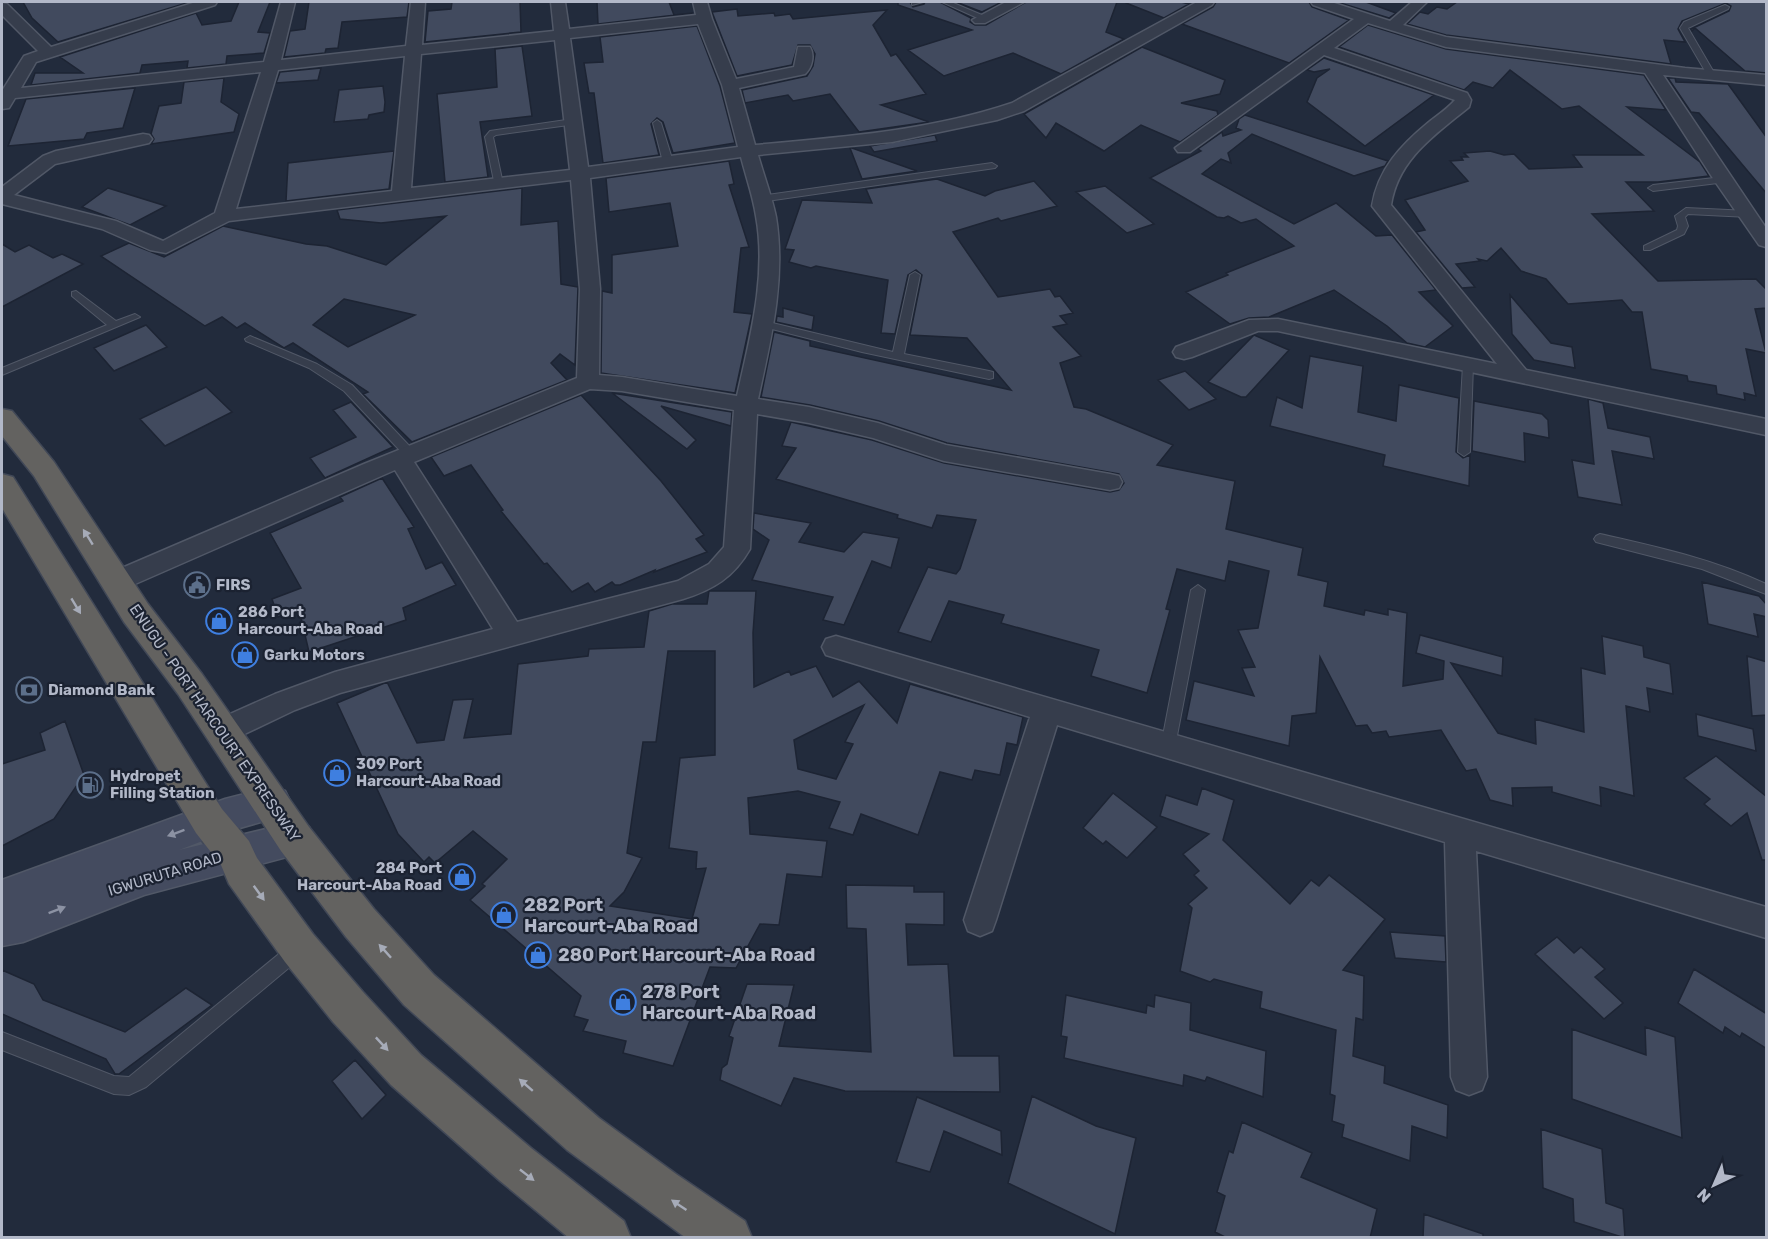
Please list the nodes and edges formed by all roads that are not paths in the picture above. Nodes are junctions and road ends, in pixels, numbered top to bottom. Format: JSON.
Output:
{"nodes":[{"id":1,"x":210,"y":2,"type":"edge"},
{"id":2,"x":288,"y":2,"type":"edge"},
{"id":3,"x":418,"y":2,"type":"edge"},
{"id":4,"x":558,"y":2,"type":"edge"},
{"id":5,"x":700,"y":2,"type":"edge"},
{"id":6,"x":946,"y":2,"type":"edge"},
{"id":7,"x":1012,"y":2,"type":"edge"},
{"id":8,"x":1208,"y":2,"type":"edge"},
{"id":9,"x":1318,"y":2,"type":"edge"},
{"id":10,"x":1420,"y":2,"type":"edge"},
{"id":11,"x":190,"y":4,"type":"edge"},
{"id":12,"x":2,"y":7,"type":"edge"},
{"id":13,"x":1725,"y":7,"type":"dead end"},
{"id":14,"x":1365,"y":18,"type":"junction"},
{"id":15,"x":982,"y":19,"type":"joint"},
{"id":16,"x":704,"y":20,"type":"junction"},
{"id":17,"x":1393,"y":26,"type":"junction"},
{"id":18,"x":560,"y":35,"type":"junction"},
{"id":19,"x":1322,"y":49,"type":"junction"},
{"id":20,"x":804,"y":50,"type":"dead end"},
{"id":21,"x":414,"y":51,"type":"junction"},
{"id":22,"x":48,"y":53,"type":"junction"},
{"id":23,"x":272,"y":66,"type":"junction"},
{"id":24,"x":1651,"y":69,"type":"junction"},
{"id":25,"x":1712,"y":76,"type":"junction"},
{"id":26,"x":1767,"y":80,"type":"edge"},
{"id":27,"x":730,"y":85,"type":"junction"},
{"id":28,"x":5,"y":101,"type":"edge"},
{"id":29,"x":573,"y":122,"type":"junction"},
{"id":30,"x":657,"y":123,"type":"dead end"},
{"id":31,"x":142,"y":140,"type":"dead end"},
{"id":32,"x":1184,"y":148,"type":"dead end"},
{"id":33,"x":748,"y":151,"type":"junction"},
{"id":34,"x":668,"y":162,"type":"junction"},
{"id":35,"x":992,"y":166,"type":"dead end"},
{"id":36,"x":580,"y":174,"type":"junction"},
{"id":37,"x":1723,"y":180,"type":"junction"},
{"id":38,"x":498,"y":184,"type":"junction"},
{"id":39,"x":1653,"y":188,"type":"dead end"},
{"id":40,"x":401,"y":195,"type":"junction"},
{"id":41,"x":2,"y":197,"type":"edge"},
{"id":42,"x":761,"y":199,"type":"junction"},
{"id":43,"x":1767,"y":201,"type":"edge"},
{"id":44,"x":1745,"y":209,"type":"junction"},
{"id":45,"x":224,"y":216,"type":"junction"},
{"id":46,"x":1767,"y":241,"type":"edge"},
{"id":47,"x":1647,"y":248,"type":"dead end"},
{"id":48,"x":915,"y":275,"type":"dead end"},
{"id":49,"x":76,"y":294,"type":"dead end"},
{"id":50,"x":135,"y":317,"type":"dead end"},
{"id":51,"x":764,"y":324,"type":"junction"},
{"id":52,"x":114,"y":325,"type":"junction"},
{"id":53,"x":250,"y":339,"type":"dead end"},
{"id":54,"x":1184,"y":352,"type":"dead end"},
{"id":55,"x":898,"y":355,"type":"junction"},
{"id":56,"x":1468,"y":365,"type":"junction"},
{"id":57,"x":2,"y":372,"type":"edge"},
{"id":58,"x":989,"y":375,"type":"dead end"},
{"id":59,"x":1519,"y":376,"type":"junction"},
{"id":60,"x":588,"y":382,"type":"junction"},
{"id":61,"x":746,"y":404,"type":"junction"},
{"id":62,"x":2,"y":418,"type":"edge"},
{"id":63,"x":1767,"y":427,"type":"edge"},
{"id":64,"x":1464,"y":452,"type":"dead end"},
{"id":65,"x":406,"y":457,"type":"junction"},
{"id":66,"x":1110,"y":482,"type":"dead end"},
{"id":67,"x":2,"y":484,"type":"edge"},
{"id":68,"x":1600,"y":539,"type":"dead end"},
{"id":69,"x":117,"y":581,"type":"junction"},
{"id":70,"x":1767,"y":589,"type":"edge"},
{"id":71,"x":1198,"y":590,"type":"dead end"},
{"id":72,"x":511,"y":635,"type":"junction"},
{"id":73,"x":836,"y":647,"type":"dead end"},
{"id":74,"x":1047,"y":710,"type":"junction"},
{"id":75,"x":222,"y":731,"type":"junction"},
{"id":76,"x":1168,"y":746,"type":"junction"},
{"id":77,"x":272,"y":803,"type":"junction"},
{"id":78,"x":209,"y":821,"type":"junction"},
{"id":79,"x":1460,"y":833,"type":"junction"},
{"id":80,"x":295,"y":839,"type":"junction"},
{"id":81,"x":236,"y":853,"type":"junction"},
{"id":82,"x":2,"y":898,"type":"edge"},
{"id":83,"x":980,"y":920,"type":"dead end"},
{"id":84,"x":1767,"y":923,"type":"edge"},
{"id":85,"x":2,"y":927,"type":"edge"},
{"id":86,"x":299,"y":948,"type":"junction"},
{"id":87,"x":2,"y":1041,"type":"edge"},
{"id":88,"x":1469,"y":1077,"type":"dead end"},
{"id":89,"x":607,"y":1238,"type":"edge"},
{"id":90,"x":728,"y":1238,"type":"edge"}],
"edges":[{"from":1,"to":11,"type":"street"},
{"from":2,"to":23,"type":"street"},
{"from":3,"to":21,"type":"street"},
{"from":4,"to":18,"type":"street"},
{"from":5,"to":16,"type":"street"},
{"from":6,"to":15,"type":"lane"},
{"from":7,"to":15,"type":"street"},
{"from":8,"to":33,"type":"street"},
{"from":9,"to":14,"type":"street"},
{"from":10,"to":17,"type":"street"},
{"from":11,"to":22,"type":"street"},
{"from":12,"to":22,"type":"street"},
{"from":13,"to":25,"type":"lane"},
{"from":14,"to":17,"type":"street"},
{"from":14,"to":19,"type":"street"},
{"from":16,"to":18,"type":"street"},
{"from":16,"to":27,"type":"street"},
{"from":17,"to":24,"type":"street"},
{"from":18,"to":21,"type":"street"},
{"from":18,"to":29,"type":"street"},
{"from":19,"to":32,"type":"street"},
{"from":19,"to":59,"type":"street"},
{"from":20,"to":27,"type":"street"},
{"from":21,"to":23,"type":"street"},
{"from":21,"to":40,"type":"street"},
{"from":22,"to":28,"type":"street"},
{"from":23,"to":28,"type":"street"},
{"from":23,"to":45,"type":"street"},
{"from":24,"to":25,"type":"street"},
{"from":24,"to":37,"type":"street"},
{"from":25,"to":26,"type":"street"},
{"from":27,"to":33,"type":"street"},
{"from":29,"to":36,"type":"street"},
{"from":29,"to":38,"type":"lane"},
{"from":30,"to":34,"type":"lane"},
{"from":31,"to":41,"type":"street"},
{"from":33,"to":34,"type":"street"},
{"from":33,"to":42,"type":"street"},
{"from":34,"to":36,"type":"street"},
{"from":35,"to":42,"type":"lane"},
{"from":36,"to":38,"type":"street"},
{"from":36,"to":60,"type":"street"},
{"from":37,"to":39,"type":"lane"},
{"from":37,"to":44,"type":"street"},
{"from":38,"to":40,"type":"street"},
{"from":40,"to":45,"type":"street"},
{"from":41,"to":45,"type":"street"},
{"from":42,"to":51,"type":"street"},
{"from":43,"to":44,"type":"street"},
{"from":44,"to":46,"type":"street"},
{"from":44,"to":47,"type":"lane"},
{"from":48,"to":55,"type":"lane"},
{"from":49,"to":52,"type":"lane"},
{"from":50,"to":52,"type":"lane"},
{"from":51,"to":55,"type":"lane"},
{"from":51,"to":61,"type":"street"},
{"from":52,"to":57,"type":"lane"},
{"from":53,"to":65,"type":"lane"},
{"from":54,"to":56,"type":"street"},
{"from":55,"to":58,"type":"lane"},
{"from":56,"to":59,"type":"street"},
{"from":56,"to":64,"type":"lane"},
{"from":59,"to":63,"type":"street"},
{"from":60,"to":61,"type":"street"},
{"from":60,"to":65,"type":"street"},
{"from":61,"to":66,"type":"street"},
{"from":61,"to":72,"type":"street"},
{"from":69,"to":62,"type":"highway","name":"ENUGU - PORT HARCOURT EXPRESSWAY","one_way":true},
{"from":65,"to":69,"type":"street"},
{"from":65,"to":72,"type":"street"},
{"from":67,"to":78,"type":"highway","one_way":true},
{"from":68,"to":70,"type":"lane"},
{"from":69,"to":75,"type":"highway","name":"ENUGU - PORT HARCOURT EXPRESSWAY"},
{"from":71,"to":76,"type":"lane"},
{"from":72,"to":75,"type":"street"},
{"from":73,"to":74,"type":"street"},
{"from":74,"to":76,"type":"street"},
{"from":74,"to":83,"type":"street"},
{"from":75,"to":77,"type":"highway","name":"ENUGU - PORT HARCOURT EXPRESSWAY"},
{"from":76,"to":79,"type":"street"},
{"from":77,"to":78,"type":"main road"},
{"from":77,"to":80,"type":"highway","name":"ENUGU - PORT HARCOURT EXPRESSWAY"},
{"from":78,"to":81,"type":"highway"},
{"from":78,"to":82,"type":"main road","one_way":true},
{"from":79,"to":84,"type":"street"},
{"from":79,"to":88,"type":"street"},
{"from":80,"to":81,"type":"main road","name":"IGWURUTA ROAD"},
{"from":90,"to":80,"type":"highway","name":"ENUGU - PORT HARCOURT EXPRESSWAY","one_way":true},
{"from":85,"to":81,"type":"main road","name":"IGWURUTA ROAD","one_way":true},
{"from":81,"to":86,"type":"highway","one_way":true},
{"from":86,"to":87,"type":"lane"},
{"from":86,"to":89,"type":"highway","one_way":true}]}
